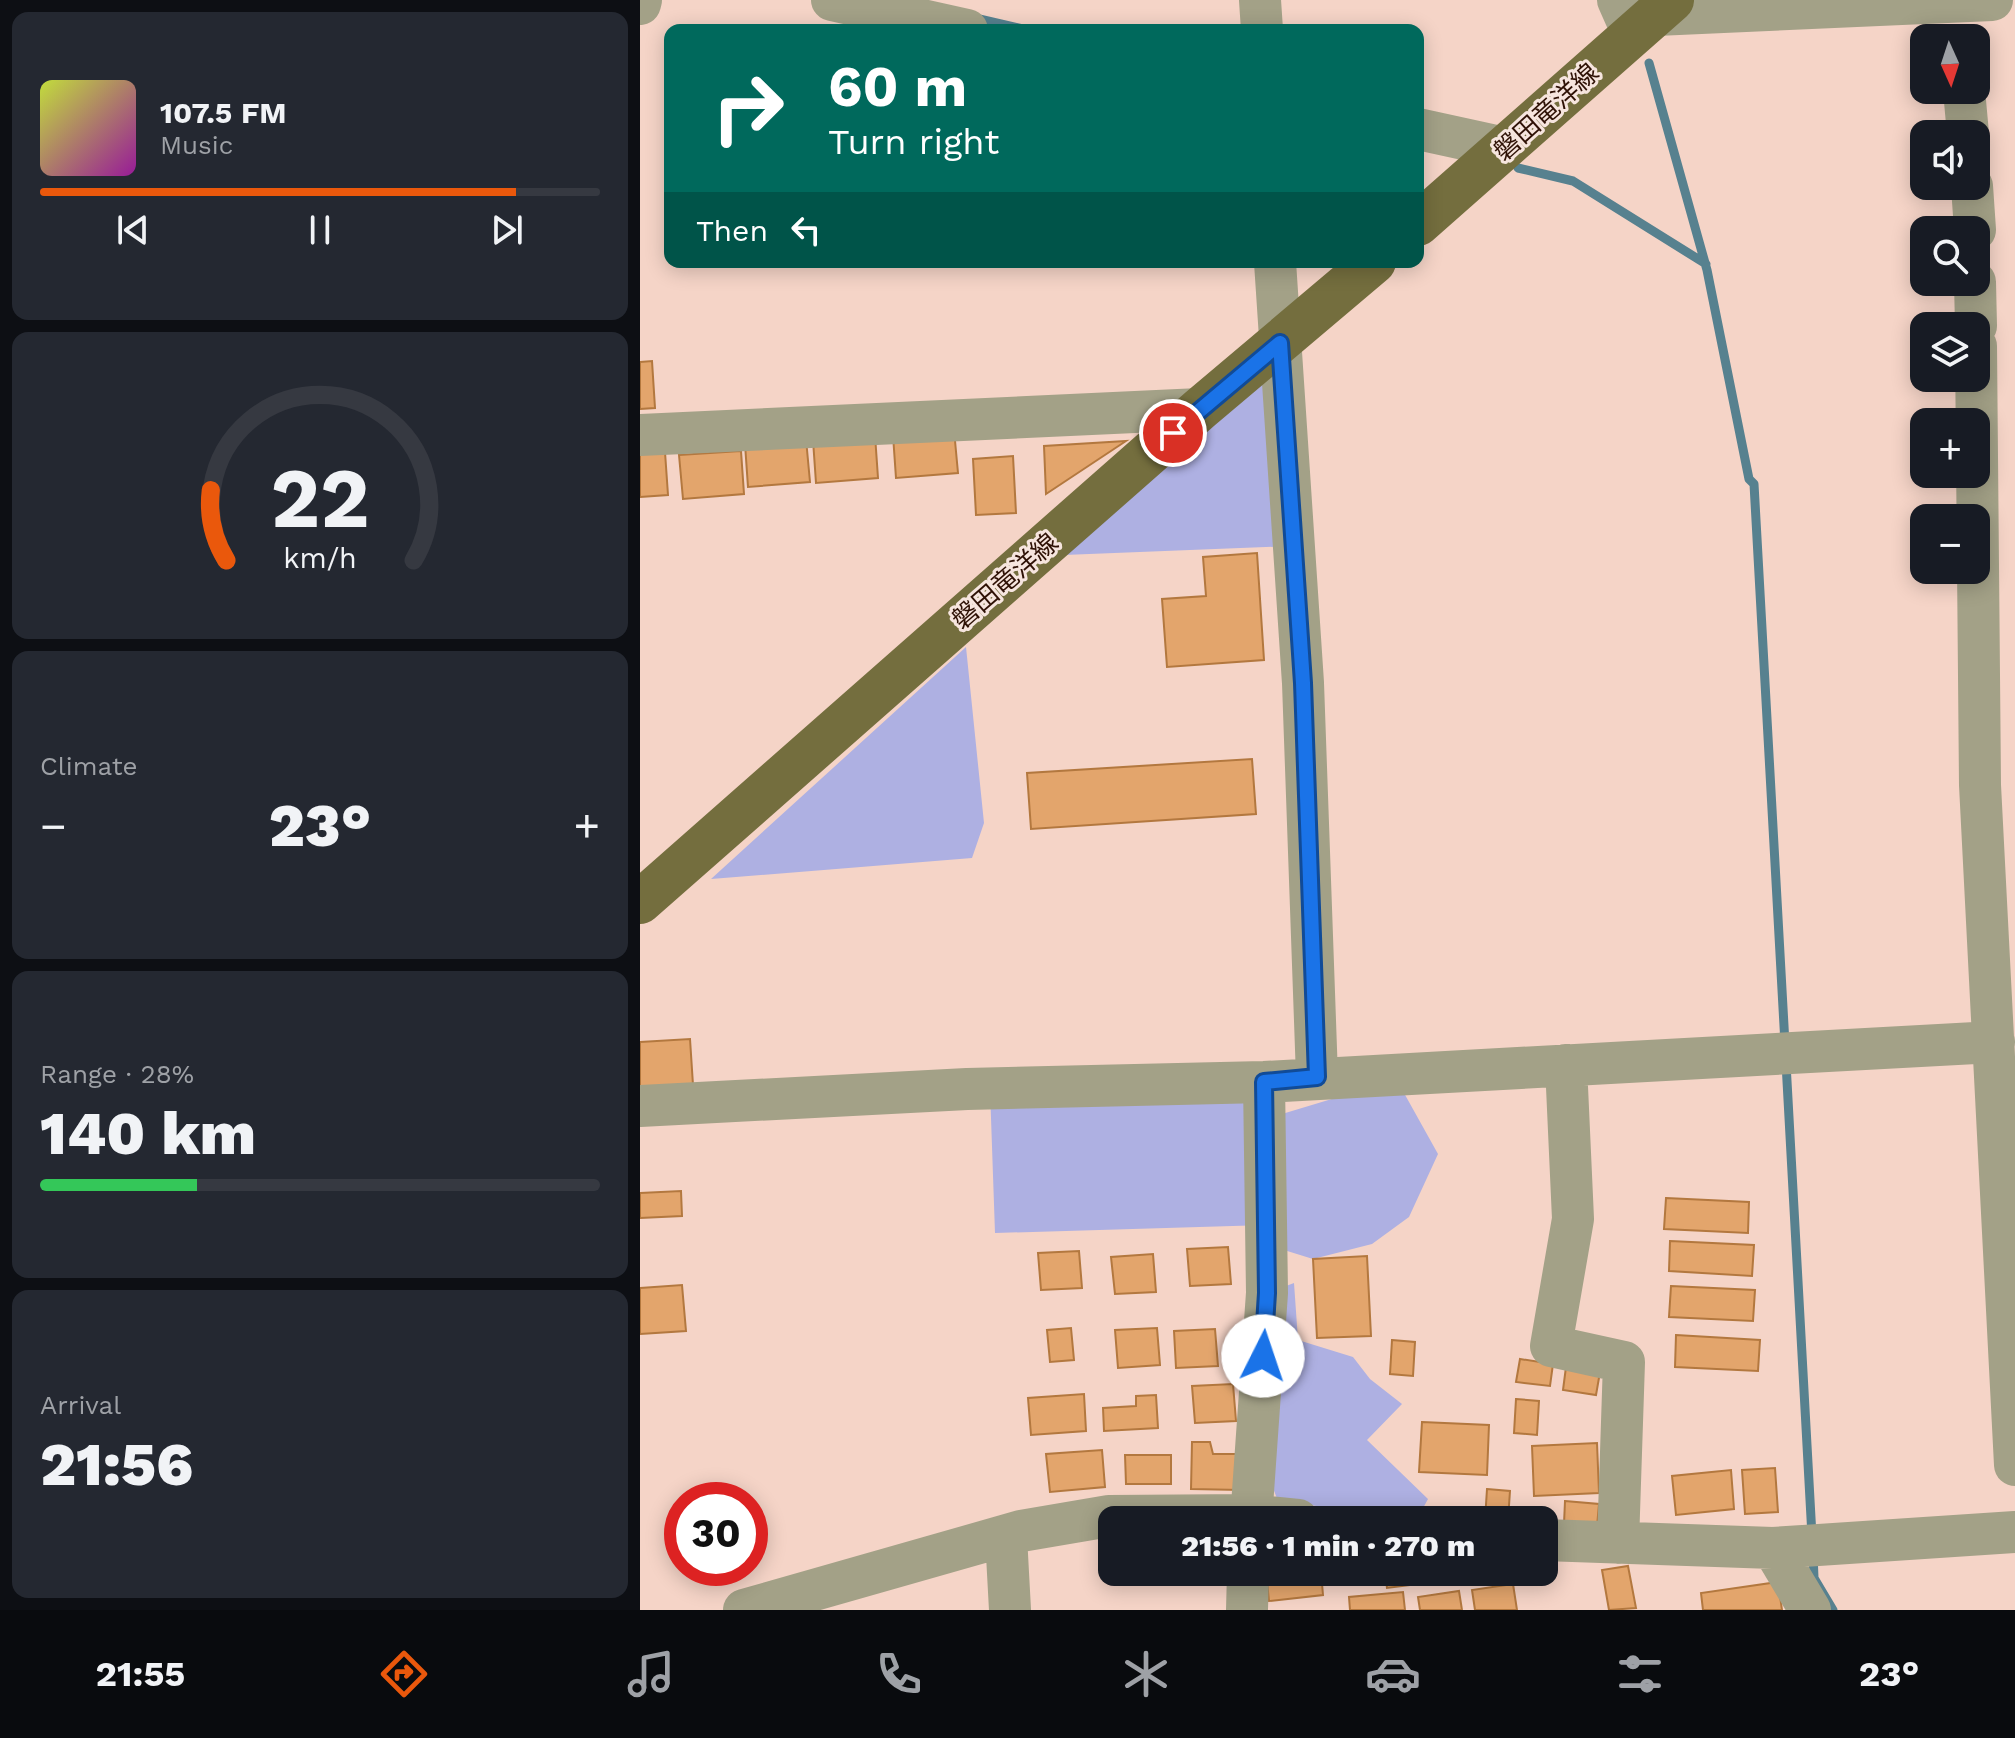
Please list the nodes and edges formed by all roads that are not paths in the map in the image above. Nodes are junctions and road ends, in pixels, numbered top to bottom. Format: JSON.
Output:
{"nodes":[{"id":1,"x":832,"y":0,"type":"edge"},
{"id":2,"x":1260,"y":0,"type":"edge"},
{"id":3,"x":880,"y":5,"type":"edge"},
{"id":4,"x":1966,"y":10,"type":"edge"},
{"id":5,"x":1645,"y":12,"type":"edge"},
{"id":6,"x":946,"y":24,"type":"edge"},
{"id":7,"x":1262,"y":24,"type":"edge"},
{"id":8,"x":1424,"y":130,"type":"edge"},
{"id":9,"x":1505,"y":148,"type":"junction"},
{"id":10,"x":1424,"y":219,"type":"edge"},
{"id":11,"x":1275,"y":268,"type":"edge"},
{"id":12,"x":1367,"y":268,"type":"edge"},
{"id":13,"x":1280,"y":343,"type":"junction"},
{"id":14,"x":1978,"y":392,"type":"edge"},
{"id":15,"x":1200,"y":409,"type":"junction"},
{"id":16,"x":640,"y":435,"type":"edge"},
{"id":17,"x":1997,"y":784,"type":"edge"},
{"id":18,"x":640,"y":902,"type":"edge"},
{"id":19,"x":1994,"y":1042,"type":"junction"},
{"id":20,"x":1566,"y":1065,"type":"junction"},
{"id":21,"x":1317,"y":1077,"type":"junction"},
{"id":22,"x":1264,"y":1082,"type":"junction"},
{"id":23,"x":640,"y":1106,"type":"edge"},
{"id":24,"x":2015,"y":1465,"type":"edge"},
{"id":25,"x":1252,"y":1506,"type":"edge"},
{"id":26,"x":1098,"y":1518,"type":"edge"},
{"id":27,"x":2015,"y":1532,"type":"edge"},
{"id":28,"x":1006,"y":1536,"type":"junction"},
{"id":29,"x":1558,"y":1541,"type":"edge"},
{"id":30,"x":1618,"y":1543,"type":"junction"},
{"id":31,"x":1773,"y":1548,"type":"junction"},
{"id":32,"x":1248,"y":1586,"type":"edge"},
{"id":33,"x":744,"y":1610,"type":"edge"},
{"id":34,"x":1010,"y":1610,"type":"edge"},
{"id":35,"x":1247,"y":1610,"type":"edge"},
{"id":36,"x":1810,"y":1610,"type":"edge"}],
"edges":[{"from":1,"to":3,"type":"street"},
{"from":2,"to":7,"type":"street"},
{"from":3,"to":6,"type":"street"},
{"from":4,"to":5,"type":"street"},
{"from":5,"to":9,"type":"main road","name":"磐田竜洋線"},
{"from":8,"to":9,"type":"street"},
{"from":9,"to":10,"type":"main road","name":"磐田竜洋線"},
{"from":11,"to":13,"type":"street"},
{"from":12,"to":13,"type":"main road","name":"磐田竜洋線"},
{"from":13,"to":15,"type":"main road","name":"磐田竜洋線"},
{"from":13,"to":21,"type":"street"},
{"from":14,"to":17,"type":"street"},
{"from":15,"to":16,"type":"street"},
{"from":15,"to":18,"type":"main road","name":"磐田竜洋線"},
{"from":17,"to":19,"type":"street"},
{"from":19,"to":20,"type":"street"},
{"from":19,"to":24,"type":"street"},
{"from":20,"to":21,"type":"street"},
{"from":20,"to":30,"type":"street"},
{"from":21,"to":22,"type":"street"},
{"from":22,"to":23,"type":"street"},
{"from":22,"to":25,"type":"street"},
{"from":26,"to":28,"type":"street"},
{"from":27,"to":31,"type":"street"},
{"from":28,"to":33,"type":"street"},
{"from":28,"to":34,"type":"street"},
{"from":29,"to":30,"type":"street"},
{"from":30,"to":31,"type":"street"},
{"from":31,"to":36,"type":"street"},
{"from":32,"to":35,"type":"street"}]}
